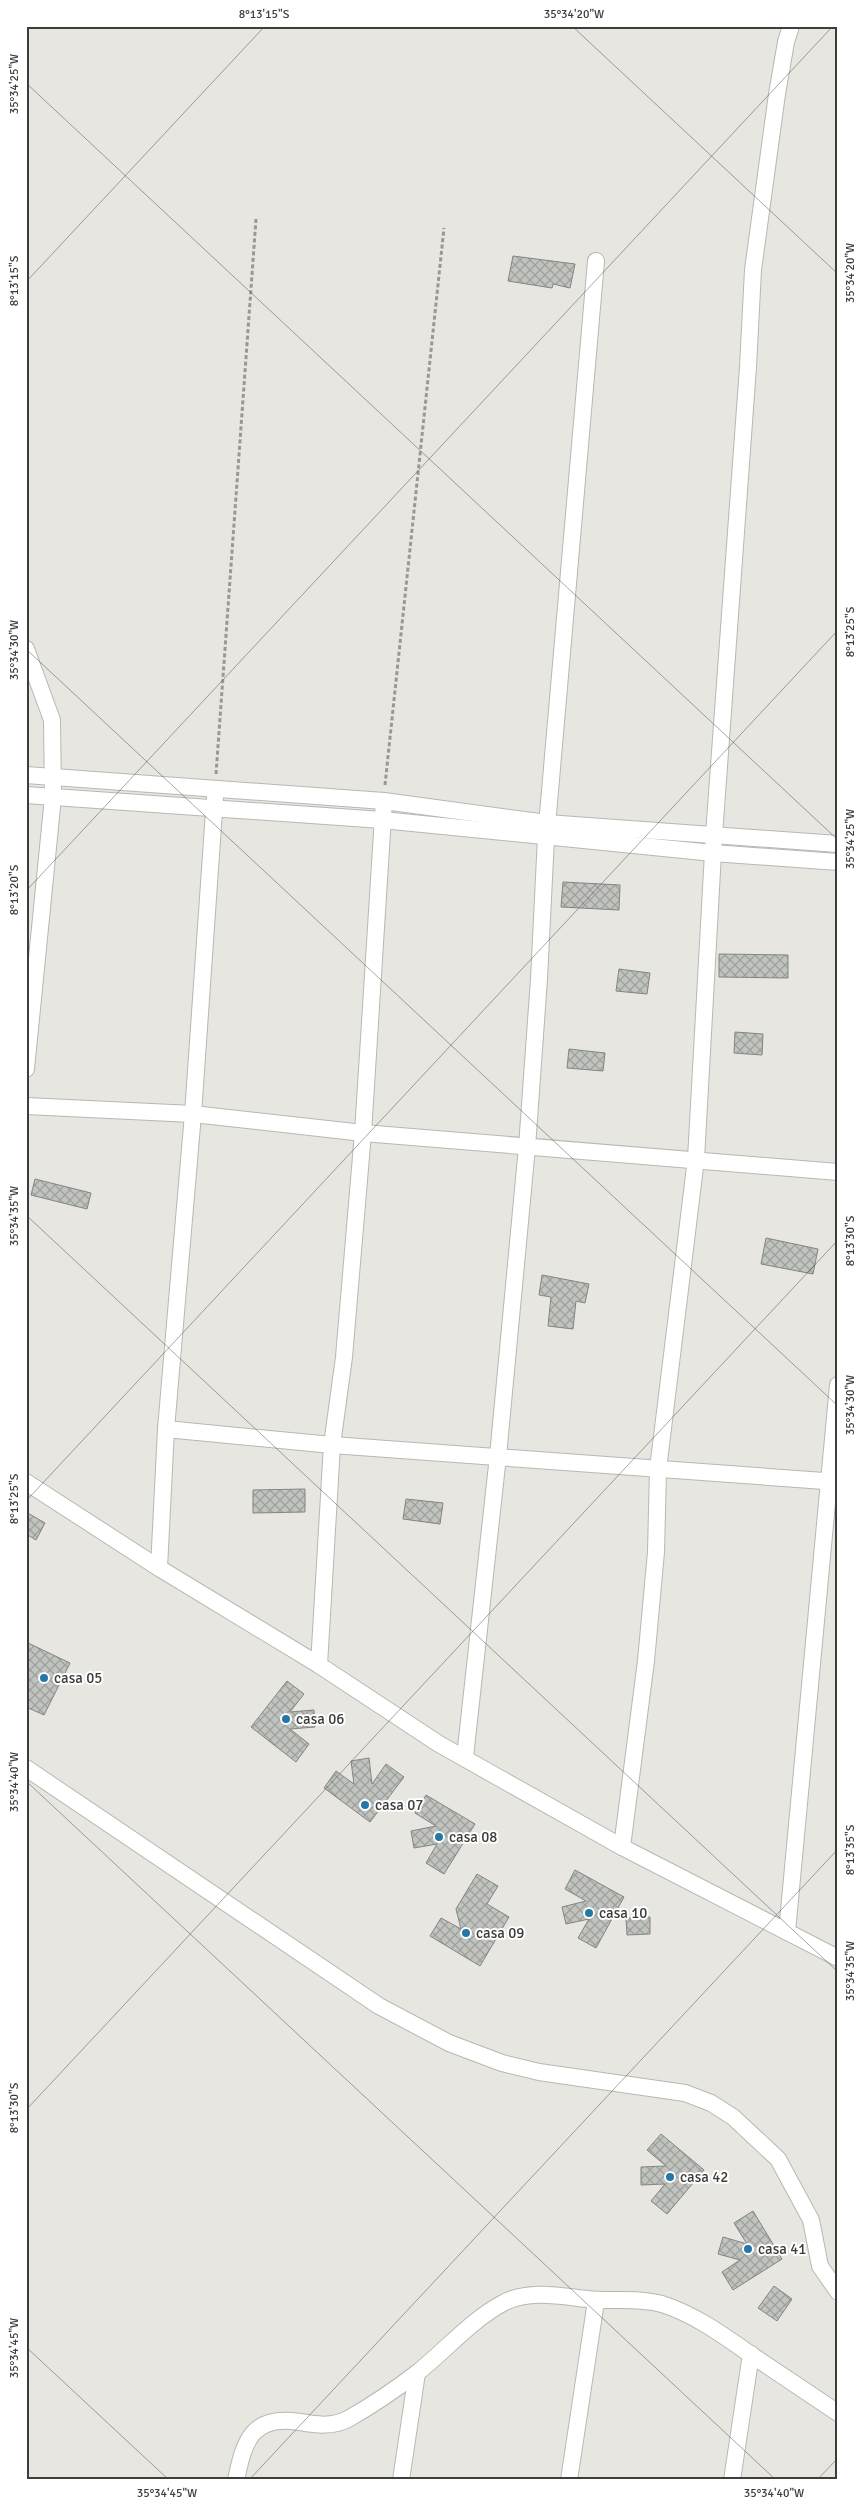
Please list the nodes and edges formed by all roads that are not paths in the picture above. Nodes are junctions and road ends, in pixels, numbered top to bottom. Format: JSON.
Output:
{"nodes":[{"id":1,"x":792,"y":26,"type":"edge"},
{"id":2,"x":596,"y":260,"type":"dead end"},
{"id":3,"x":26,"y":648,"type":"edge"},
{"id":4,"x":26,"y":775,"type":"edge"},
{"id":5,"x":52,"y":777,"type":"junction"},
{"id":6,"x":215,"y":789,"type":"junction"},
{"id":7,"x":26,"y":795,"type":"edge"},
{"id":8,"x":53,"y":797,"type":"junction"},
{"id":9,"x":384,"y":801,"type":"junction"},
{"id":10,"x":214,"y":808,"type":"junction"},
{"id":11,"x":382,"y":820,"type":"junction"},
{"id":12,"x":547,"y":830,"type":"junction"},
{"id":13,"x":714,"y":835,"type":"junction"},
{"id":14,"x":838,"y":844,"type":"edge"},
{"id":15,"x":713,"y":853,"type":"junction"},
{"id":16,"x":838,"y":862,"type":"edge"},
{"id":17,"x":26,"y":1069,"type":"edge"},
{"id":18,"x":26,"y":1106,"type":"edge"},
{"id":19,"x":193,"y":1114,"type":"junction"},
{"id":20,"x":363,"y":1134,"type":"junction"},
{"id":21,"x":527,"y":1147,"type":"junction"},
{"id":22,"x":696,"y":1160,"type":"junction"},
{"id":23,"x":838,"y":1172,"type":"edge"},
{"id":24,"x":838,"y":1385,"type":"edge"},
{"id":25,"x":166,"y":1429,"type":"junction"},
{"id":26,"x":332,"y":1445,"type":"junction"},
{"id":27,"x":498,"y":1456,"type":"junction"},
{"id":28,"x":658,"y":1469,"type":"junction"},
{"id":29,"x":26,"y":1482,"type":"edge"},
{"id":30,"x":833,"y":1482,"type":"edge"},
{"id":31,"x":159,"y":1568,"type":"junction"},
{"id":32,"x":319,"y":1665,"type":"junction"},
{"id":33,"x":465,"y":1757,"type":"junction"},
{"id":34,"x":26,"y":1768,"type":"edge"},
{"id":35,"x":622,"y":1846,"type":"junction"},
{"id":36,"x":787,"y":1932,"type":"junction"},
{"id":37,"x":838,"y":1958,"type":"edge"},
{"id":38,"x":838,"y":2292,"type":"edge"},
{"id":39,"x":596,"y":2300,"type":"junction"},
{"id":40,"x":751,"y":2354,"type":"junction"},
{"id":41,"x":417,"y":2373,"type":"junction"},
{"id":42,"x":838,"y":2413,"type":"edge"},
{"id":43,"x":236,"y":2480,"type":"edge"},
{"id":44,"x":401,"y":2480,"type":"edge"},
{"id":45,"x":569,"y":2480,"type":"edge"},
{"id":46,"x":732,"y":2480,"type":"edge"}],
"edges":[{"from":1,"to":13,"type":"street"},
{"from":2,"to":12,"type":"street"},
{"from":3,"to":5,"type":"street"},
{"from":4,"to":5,"type":"street"},
{"from":5,"to":6,"type":"street"},
{"from":5,"to":8,"type":"street"},
{"from":6,"to":9,"type":"street"},
{"from":6,"to":10,"type":"street"},
{"from":7,"to":8,"type":"street"},
{"from":8,"to":10,"type":"street"},
{"from":8,"to":17,"type":"street"},
{"from":9,"to":11,"type":"street"},
{"from":9,"to":12,"type":"street"},
{"from":10,"to":11,"type":"street"},
{"from":10,"to":19,"type":"street"},
{"from":11,"to":12,"type":"street"},
{"from":11,"to":20,"type":"street"},
{"from":12,"to":13,"type":"street"},
{"from":12,"to":15,"type":"street"},
{"from":12,"to":21,"type":"street"},
{"from":13,"to":14,"type":"street"},
{"from":13,"to":15,"type":"street"},
{"from":15,"to":16,"type":"street"},
{"from":15,"to":22,"type":"street"},
{"from":18,"to":19,"type":"street"},
{"from":19,"to":20,"type":"street"},
{"from":19,"to":25,"type":"street"},
{"from":20,"to":21,"type":"street"},
{"from":20,"to":26,"type":"street"},
{"from":21,"to":22,"type":"street"},
{"from":21,"to":27,"type":"street"},
{"from":22,"to":23,"type":"street"},
{"from":22,"to":28,"type":"street"},
{"from":24,"to":30,"type":"street"},
{"from":25,"to":26,"type":"street"},
{"from":25,"to":31,"type":"street"},
{"from":26,"to":27,"type":"street"},
{"from":26,"to":32,"type":"street"},
{"from":27,"to":28,"type":"street"},
{"from":27,"to":33,"type":"street"},
{"from":28,"to":30,"type":"street"},
{"from":28,"to":35,"type":"street"},
{"from":29,"to":31,"type":"street"},
{"from":30,"to":36,"type":"street"},
{"from":31,"to":32,"type":"street"},
{"from":32,"to":33,"type":"street"},
{"from":33,"to":35,"type":"street"},
{"from":34,"to":38,"type":"street"},
{"from":35,"to":36,"type":"street"},
{"from":36,"to":37,"type":"street"},
{"from":39,"to":40,"type":"street"},
{"from":39,"to":41,"type":"street"},
{"from":39,"to":45,"type":"street"},
{"from":40,"to":42,"type":"street"},
{"from":40,"to":46,"type":"street"},
{"from":41,"to":43,"type":"street"},
{"from":41,"to":44,"type":"street"}]}
